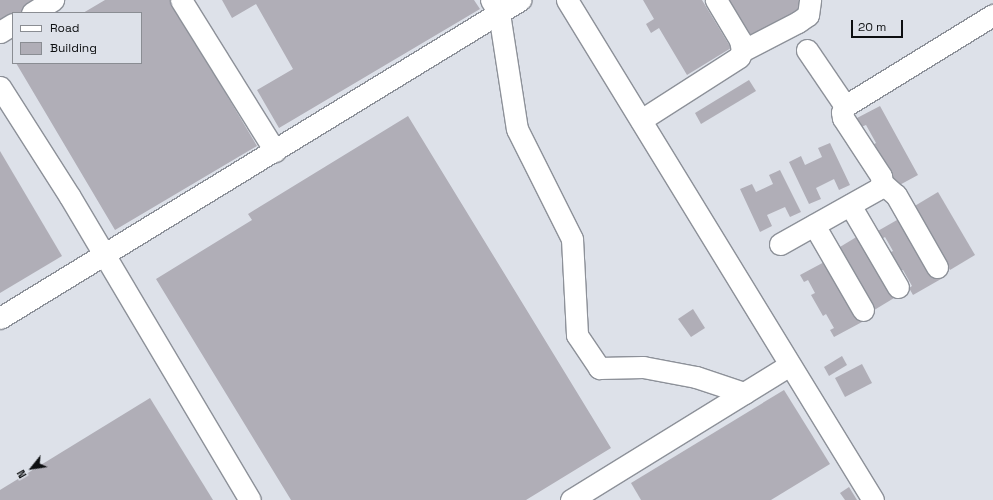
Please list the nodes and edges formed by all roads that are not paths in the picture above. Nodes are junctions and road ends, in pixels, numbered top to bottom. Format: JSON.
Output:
{"nodes":[{"id":1,"x":53,"y":0,"type":"edge"},
{"id":2,"x":181,"y":0,"type":"edge"},
{"id":3,"x":520,"y":0,"type":"edge"},
{"id":4,"x":567,"y":0,"type":"edge"},
{"id":5,"x":716,"y":0,"type":"edge"},
{"id":6,"x":810,"y":0,"type":"edge"},
{"id":7,"x":495,"y":6,"type":"edge"},
{"id":8,"x":34,"y":12,"type":"edge"},
{"id":9,"x":993,"y":15,"type":"edge"},
{"id":10,"x":12,"y":25,"type":"edge"},
{"id":11,"x":0,"y":32,"type":"edge"},
{"id":12,"x":807,"y":50,"type":"dead end"},
{"id":13,"x":742,"y":52,"type":"junction"},
{"id":14,"x":0,"y":87,"type":"edge"},
{"id":15,"x":844,"y":106,"type":"junction"},
{"id":16,"x":641,"y":120,"type":"junction"},
{"id":17,"x":275,"y":151,"type":"junction"},
{"id":18,"x":882,"y":183,"type":"junction"},
{"id":19,"x":850,"y":205,"type":"junction"},
{"id":20,"x":814,"y":225,"type":"junction"},
{"id":21,"x":780,"y":244,"type":"dead end"},
{"id":22,"x":104,"y":256,"type":"junction"},
{"id":23,"x":938,"y":267,"type":"dead end"},
{"id":24,"x":898,"y":287,"type":"dead end"},
{"id":25,"x":863,"y":310,"type":"dead end"},
{"id":26,"x":0,"y":318,"type":"edge"},
{"id":27,"x":790,"y":365,"type":"junction"},
{"id":28,"x":744,"y":393,"type":"junction"},
{"id":29,"x":576,"y":499,"type":"edge"},
{"id":30,"x":250,"y":500,"type":"edge"},
{"id":31,"x":873,"y":500,"type":"edge"}],
"edges":[{"from":1,"to":8,"type":"lane"},
{"from":2,"to":17,"type":"lane"},
{"from":3,"to":7,"type":"lane"},
{"from":4,"to":16,"type":"lane"},
{"from":5,"to":13,"type":"lane"},
{"from":6,"to":13,"type":"lane"},
{"from":7,"to":17,"type":"lane"},
{"from":7,"to":28,"type":"lane"},
{"from":9,"to":15,"type":"lane"},
{"from":10,"to":11,"type":"lane"},
{"from":12,"to":15,"type":"lane"},
{"from":13,"to":16,"type":"lane"},
{"from":14,"to":22,"type":"lane"},
{"from":15,"to":18,"type":"lane"},
{"from":16,"to":27,"type":"lane"},
{"from":17,"to":22,"type":"lane"},
{"from":18,"to":19,"type":"lane"},
{"from":18,"to":23,"type":"lane"},
{"from":19,"to":20,"type":"lane"},
{"from":19,"to":24,"type":"lane"},
{"from":20,"to":21,"type":"lane"},
{"from":20,"to":25,"type":"lane"},
{"from":22,"to":26,"type":"lane"},
{"from":22,"to":30,"type":"lane"},
{"from":27,"to":28,"type":"lane"},
{"from":27,"to":31,"type":"lane"},
{"from":28,"to":29,"type":"lane"}]}
